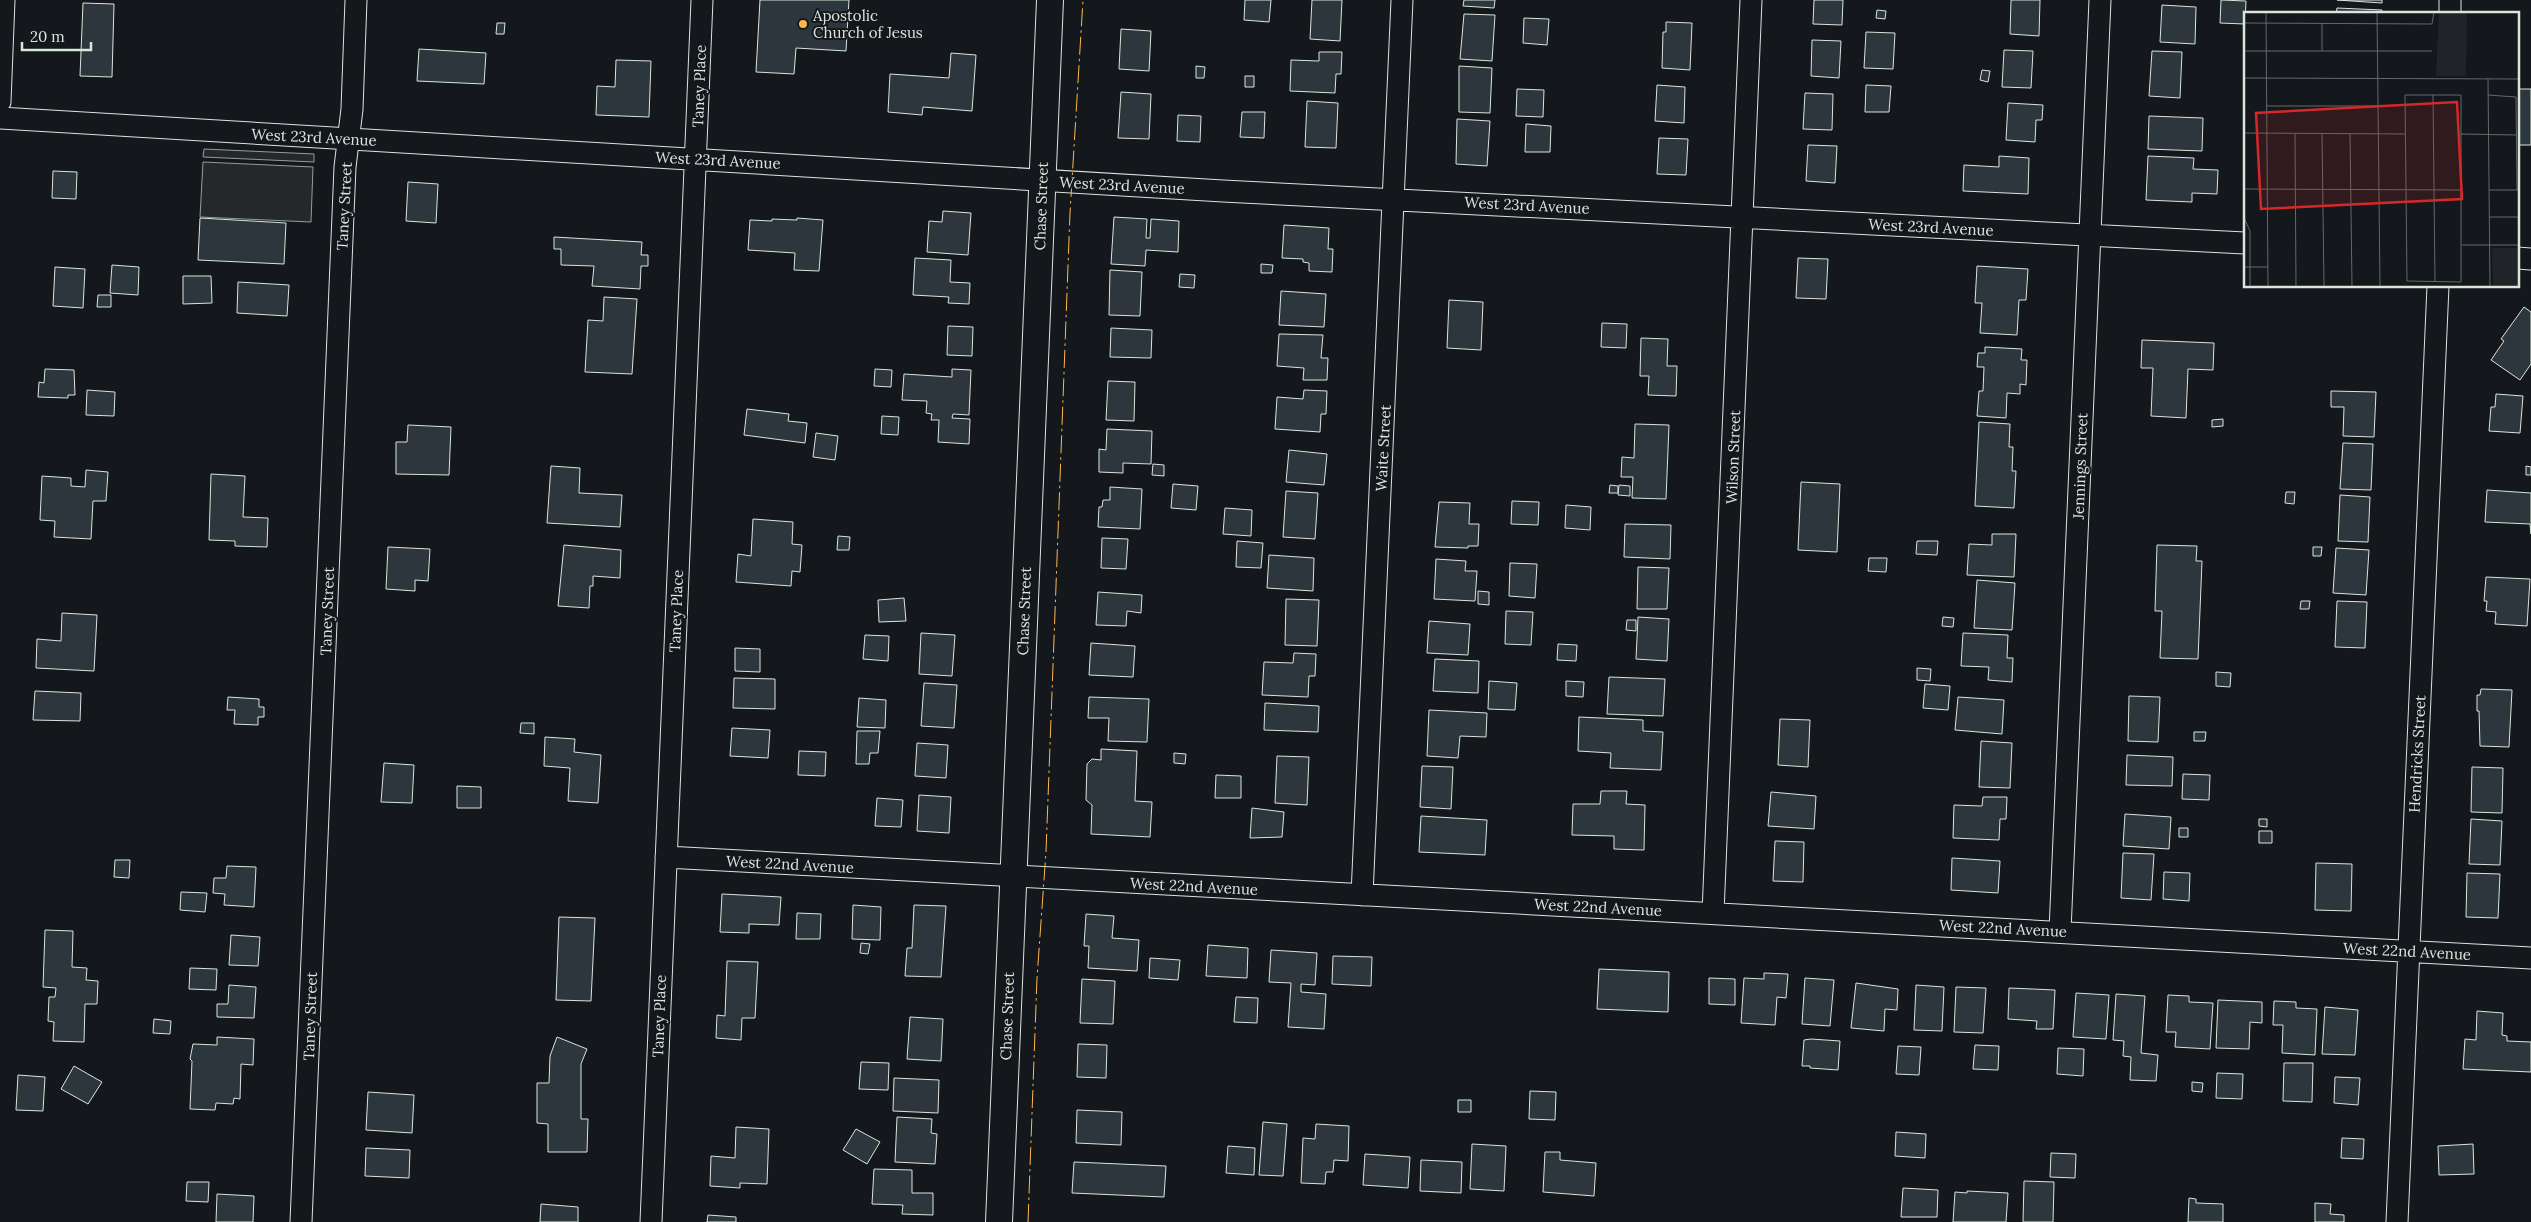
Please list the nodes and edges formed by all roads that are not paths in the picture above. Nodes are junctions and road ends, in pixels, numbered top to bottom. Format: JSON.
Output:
{"nodes":[{"id":1,"x":4,"y":0,"type":"edge"},
{"id":2,"x":356,"y":0,"type":"edge"},
{"id":3,"x":702,"y":0,"type":"edge"},
{"id":4,"x":1050,"y":0,"type":"edge"},
{"id":5,"x":1402,"y":0,"type":"edge"},
{"id":6,"x":1751,"y":0,"type":"edge"},
{"id":7,"x":2100,"y":0,"type":"edge"},
{"id":8,"x":0,"y":102,"type":"edge"},
{"id":9,"x":0,"y":118,"type":"edge"},
{"id":10,"x":348,"y":139,"type":"junction"},
{"id":11,"x":696,"y":159,"type":"junction"},
{"id":12,"x":1042,"y":180,"type":"junction"},
{"id":13,"x":1394,"y":199,"type":"junction"},
{"id":14,"x":1743,"y":217,"type":"junction"},
{"id":15,"x":2090,"y":235,"type":"junction"},
{"id":16,"x":2244,"y":243,"type":"edge"},
{"id":17,"x":2518,"y":258,"type":"edge"},
{"id":18,"x":2531,"y":259,"type":"edge"},
{"id":19,"x":2438,"y":288,"type":"edge"},
{"id":20,"x":666,"y":857,"type":"junction"},
{"id":21,"x":1013,"y":877,"type":"junction"},
{"id":22,"x":1362,"y":895,"type":"junction"},
{"id":23,"x":1713,"y":913,"type":"junction"},
{"id":24,"x":2060,"y":931,"type":"junction"},
{"id":25,"x":2408,"y":951,"type":"junction"},
{"id":26,"x":2531,"y":958,"type":"edge"},
{"id":27,"x":301,"y":1222,"type":"edge"},
{"id":28,"x":651,"y":1222,"type":"edge"},
{"id":29,"x":999,"y":1222,"type":"edge"},
{"id":30,"x":2397,"y":1222,"type":"edge"}],
"edges":[{"from":1,"to":8,"type":"street"},
{"from":2,"to":10,"type":"street","name":"Taney Street"},
{"from":3,"to":11,"type":"street","name":"Taney Place"},
{"from":4,"to":12,"type":"street","name":"Chase Street"},
{"from":5,"to":13,"type":"street","name":"Waite Street"},
{"from":6,"to":14,"type":"street","name":"Wilson Street"},
{"from":7,"to":15,"type":"street","name":"Jennings Street"},
{"from":9,"to":10,"type":"street","name":"West 23rd Avenue"},
{"from":10,"to":11,"type":"street","name":"West 23rd Avenue"},
{"from":10,"to":27,"type":"street","name":"Taney Street"},
{"from":11,"to":12,"type":"street","name":"West 23rd Avenue"},
{"from":11,"to":20,"type":"street","name":"Taney Place"},
{"from":12,"to":13,"type":"street","name":"West 23rd Avenue"},
{"from":12,"to":21,"type":"street","name":"Chase Street"},
{"from":13,"to":14,"type":"street","name":"West 23rd Avenue"},
{"from":13,"to":22,"type":"street","name":"Waite Street"},
{"from":14,"to":15,"type":"street","name":"West 23rd Avenue"},
{"from":14,"to":23,"type":"street","name":"Wilson Street"},
{"from":15,"to":16,"type":"street","name":"West 23rd Avenue"},
{"from":15,"to":24,"type":"street","name":"Jennings Street"},
{"from":17,"to":18,"type":"street"},
{"from":19,"to":25,"type":"street","name":"Hendricks Street"},
{"from":20,"to":21,"type":"street","name":"West 22nd Avenue"},
{"from":20,"to":28,"type":"street","name":"Taney Place"},
{"from":21,"to":22,"type":"street","name":"West 22nd Avenue"},
{"from":21,"to":29,"type":"street","name":"Chase Street"},
{"from":22,"to":23,"type":"street","name":"West 22nd Avenue"},
{"from":23,"to":24,"type":"street","name":"West 22nd Avenue"},
{"from":24,"to":25,"type":"street","name":"West 22nd Avenue"},
{"from":25,"to":26,"type":"street","name":"West 22nd Avenue"},
{"from":25,"to":30,"type":"street","name":"Hendricks Street"}]}
